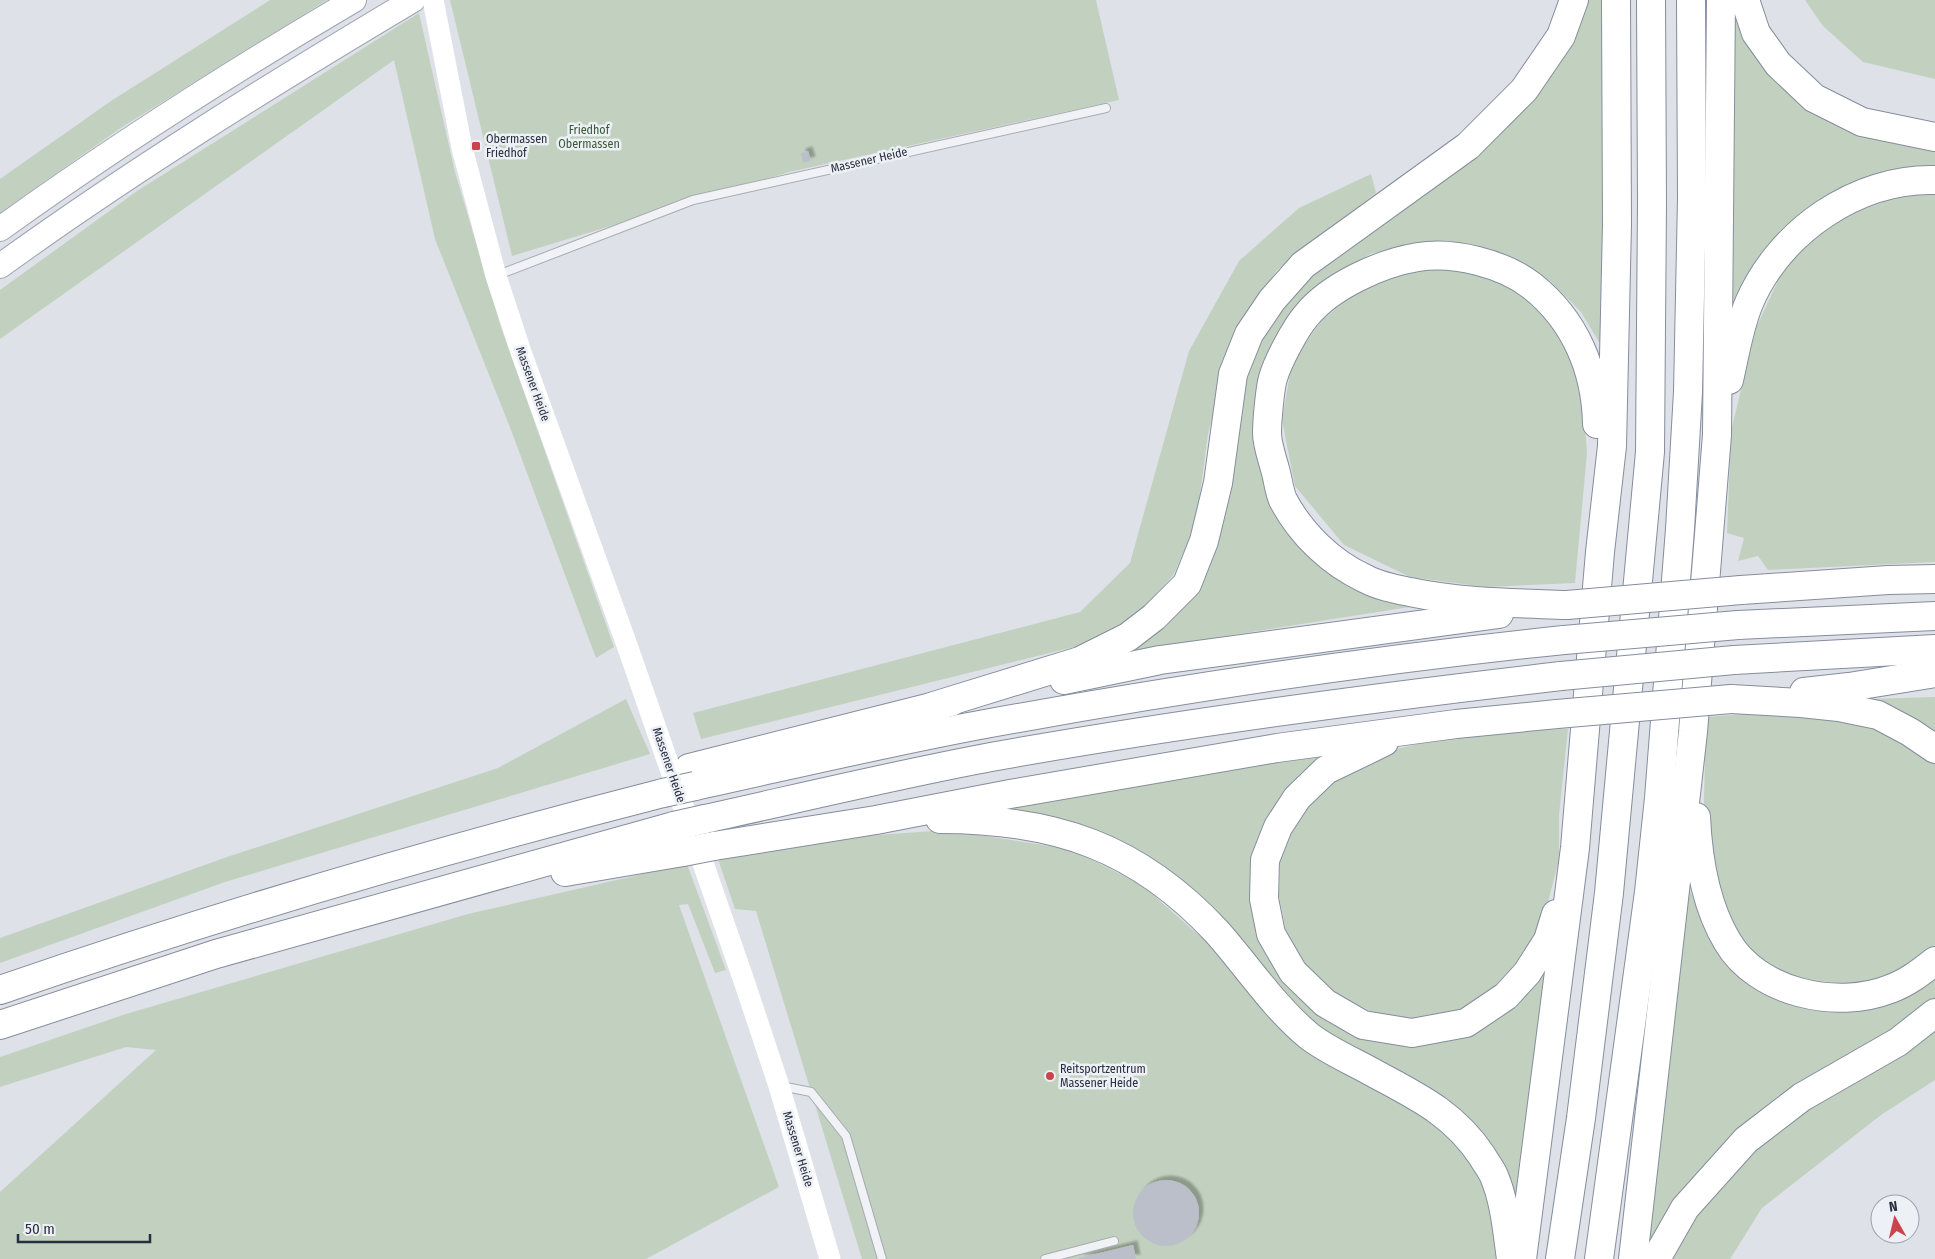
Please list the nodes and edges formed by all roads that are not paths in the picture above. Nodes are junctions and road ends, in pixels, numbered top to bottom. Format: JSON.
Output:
{"nodes":[{"id":1,"x":354,"y":0,"type":"edge"},
{"id":2,"x":413,"y":0,"type":"edge"},
{"id":3,"x":433,"y":0,"type":"edge"},
{"id":4,"x":1574,"y":0,"type":"edge"},
{"id":5,"x":1616,"y":0,"type":"edge"},
{"id":6,"x":1651,"y":0,"type":"edge"},
{"id":7,"x":1691,"y":0,"type":"edge"},
{"id":8,"x":1721,"y":0,"type":"edge"},
{"id":9,"x":1745,"y":0,"type":"edge"},
{"id":10,"x":1106,"y":108,"type":"dead end"},
{"id":11,"x":1935,"y":137,"type":"edge"},
{"id":12,"x":1935,"y":180,"type":"edge"},
{"id":13,"x":0,"y":229,"type":"edge"},
{"id":14,"x":0,"y":266,"type":"edge"},
{"id":15,"x":496,"y":276,"type":"junction"},
{"id":16,"x":1717,"y":435,"type":"junction"},
{"id":17,"x":1600,"y":552,"type":"junction"},
{"id":18,"x":1935,"y":572,"type":"edge"},
{"id":19,"x":1935,"y":578,"type":"edge"},
{"id":20,"x":1888,"y":580,"type":"junction"},
{"id":21,"x":1567,"y":605,"type":"junction"},
{"id":22,"x":1935,"y":616,"type":"edge"},
{"id":23,"x":1935,"y":649,"type":"edge"},
{"id":24,"x":1935,"y":673,"type":"edge"},
{"id":25,"x":1731,"y":699,"type":"junction"},
{"id":26,"x":934,"y":706,"type":"junction"},
{"id":27,"x":1456,"y":724,"type":"junction"},
{"id":28,"x":1693,"y":732,"type":"junction"},
{"id":29,"x":1935,"y":749,"type":"edge"},
{"id":30,"x":692,"y":777,"type":"junction"},
{"id":31,"x":876,"y":820,"type":"junction"},
{"id":32,"x":1575,"y":848,"type":"junction"},
{"id":33,"x":437,"y":891,"type":"junction"},
{"id":34,"x":1935,"y":961,"type":"edge"},
{"id":35,"x":0,"y":990,"type":"edge"},
{"id":36,"x":1935,"y":1013,"type":"edge"},
{"id":37,"x":0,"y":1025,"type":"edge"},
{"id":38,"x":779,"y":1086,"type":"junction"},
{"id":39,"x":1114,"y":1241,"type":"dead end"},
{"id":40,"x":830,"y":1259,"type":"edge"},
{"id":41,"x":882,"y":1259,"type":"edge"},
{"id":42,"x":1045,"y":1259,"type":"edge"},
{"id":43,"x":1511,"y":1259,"type":"edge"},
{"id":44,"x":1522,"y":1259,"type":"edge"},
{"id":45,"x":1560,"y":1259,"type":"edge"},
{"id":46,"x":1599,"y":1259,"type":"edge"},
{"id":47,"x":1632,"y":1259,"type":"edge"},
{"id":48,"x":1656,"y":1259,"type":"edge"}],
"edges":[{"from":1,"to":13,"type":"main road"},
{"from":2,"to":14,"type":"main road"},
{"from":3,"to":15,"type":"street","name":"Massener Heide"},
{"from":4,"to":26,"type":"highway"},
{"from":5,"to":17,"type":"highway"},
{"from":6,"to":45,"type":"highway"},
{"from":7,"to":46,"type":"highway"},
{"from":8,"to":16,"type":"highway"},
{"from":9,"to":11,"type":"highway"},
{"from":10,"to":15,"type":"lane","name":"Massener Heide"},
{"from":12,"to":16,"type":"highway"},
{"from":15,"to":38,"type":"street","name":"Massener Heide"},
{"from":16,"to":28,"type":"highway"},
{"from":17,"to":21,"type":"highway"},
{"from":17,"to":32,"type":"highway"},
{"from":18,"to":20,"type":"highway"},
{"from":19,"to":20,"type":"highway"},
{"from":20,"to":21,"type":"highway","bridge":true},
{"from":21,"to":26,"type":"highway"},
{"from":22,"to":30,"type":"highway","bridge":true},
{"from":23,"to":33,"type":"highway","bridge":true},
{"from":24,"to":25,"type":"highway"},
{"from":25,"to":27,"type":"highway","bridge":true},
{"from":25,"to":29,"type":"highway"},
{"from":26,"to":30,"type":"highway"},
{"from":27,"to":31,"type":"highway"},
{"from":27,"to":32,"type":"highway"},
{"from":28,"to":34,"type":"highway"},
{"from":28,"to":47,"type":"highway"},
{"from":30,"to":35,"type":"highway","bridge":true},
{"from":31,"to":33,"type":"highway","bridge":true},
{"from":31,"to":43,"type":"highway"},
{"from":32,"to":44,"type":"highway"},
{"from":33,"to":37,"type":"highway"},
{"from":36,"to":48,"type":"highway"},
{"from":38,"to":40,"type":"street","name":"Massener Heide"},
{"from":38,"to":41,"type":"lane"},
{"from":39,"to":42,"type":"lane"}]}
